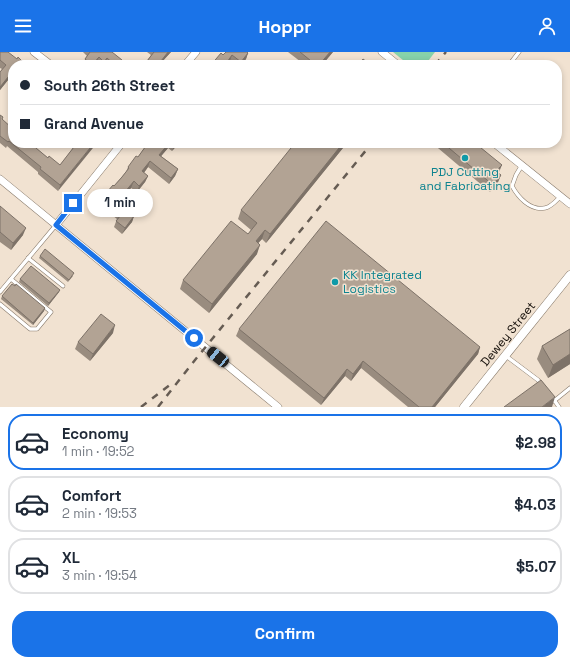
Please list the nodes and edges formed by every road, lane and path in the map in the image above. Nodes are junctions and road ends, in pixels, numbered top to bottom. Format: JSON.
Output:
{"nodes":[{"id":1,"x":34,"y":52,"type":"edge"},
{"id":2,"x":196,"y":52,"type":"edge"},
{"id":3,"x":382,"y":52,"type":"edge"},
{"id":4,"x":520,"y":52,"type":"edge"},
{"id":5,"x":44,"y":60,"type":"edge"},
{"id":6,"x":189,"y":60,"type":"edge"},
{"id":7,"x":392,"y":60,"type":"edge"},
{"id":8,"x":513,"y":60,"type":"edge"},
{"id":9,"x":118,"y":148,"type":"edge"},
{"id":10,"x":500,"y":148,"type":"edge"},
{"id":11,"x":522,"y":165,"type":"junction"},
{"id":12,"x":0,"y":179,"type":"edge"},
{"id":13,"x":561,"y":197,"type":"junction"},
{"id":14,"x":570,"y":204,"type":"edge"},
{"id":15,"x":56,"y":225,"type":"junction"},
{"id":16,"x":28,"y":258,"type":"junction"},
{"id":17,"x":570,"y":275,"type":"edge"},
{"id":18,"x":11,"y":279,"type":"junction"},
{"id":19,"x":63,"y":286,"type":"dead end"},
{"id":20,"x":0,"y":292,"type":"edge"},
{"id":21,"x":0,"y":304,"type":"edge"},
{"id":22,"x":505,"y":356,"type":"junction"},
{"id":23,"x":570,"y":388,"type":"edge"},
{"id":24,"x":546,"y":390,"type":"edge"},
{"id":25,"x":550,"y":396,"type":"edge"},
{"id":26,"x":554,"y":401,"type":"junction"},
{"id":27,"x":278,"y":407,"type":"edge"},
{"id":28,"x":464,"y":407,"type":"edge"},
{"id":29,"x":559,"y":407,"type":"edge"}],
"edges":[{"from":1,"to":5,"type":"street"},
{"from":2,"to":6,"type":"street"},
{"from":3,"to":7,"type":"street"},
{"from":4,"to":8,"type":"lane"},
{"from":9,"to":15,"type":"street"},
{"from":10,"to":11,"type":"street"},
{"from":11,"to":13,"type":"street"},
{"from":11,"to":13,"type":"lane"},
{"from":12,"to":15,"type":"street"},
{"from":13,"to":14,"type":"street"},
{"from":15,"to":16,"type":"lane"},
{"from":15,"to":27,"type":"street"},
{"from":16,"to":18,"type":"lane"},
{"from":16,"to":19,"type":"lane"},
{"from":17,"to":22,"type":"street","name":"Dewey Street"},
{"from":18,"to":20,"type":"lane"},
{"from":18,"to":21,"type":"lane"},
{"from":22,"to":24,"type":"lane"},
{"from":22,"to":28,"type":"street","name":"Dewey Street"},
{"from":23,"to":26,"type":"lane"},
{"from":25,"to":26,"type":"lane"},
{"from":26,"to":29,"type":"lane"}]}
